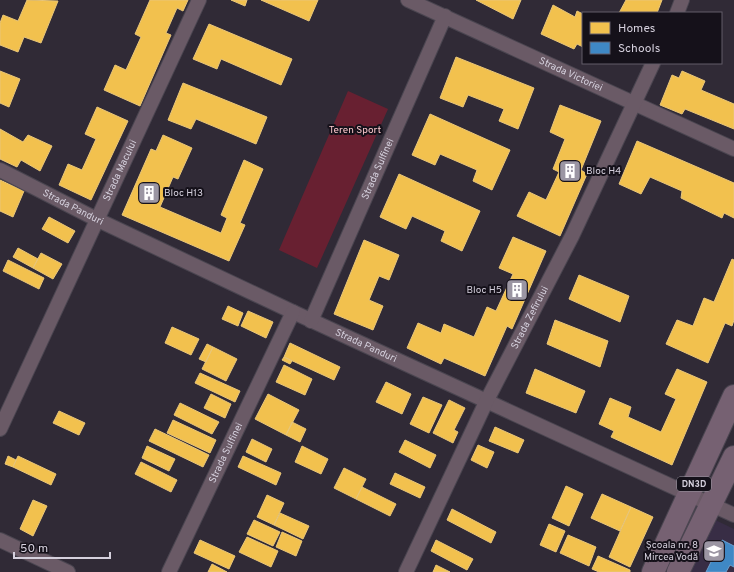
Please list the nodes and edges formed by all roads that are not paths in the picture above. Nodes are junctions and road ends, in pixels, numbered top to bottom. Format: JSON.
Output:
{"nodes":[{"id":1,"x":199,"y":0,"type":"edge"},
{"id":2,"x":408,"y":0,"type":"edge"},
{"id":3,"x":682,"y":0,"type":"edge"},
{"id":4,"x":677,"y":12,"type":"edge"},
{"id":5,"x":445,"y":16,"type":"junction"},
{"id":6,"x":653,"y":64,"type":"edge"},
{"id":7,"x":634,"y":102,"type":"junction"},
{"id":8,"x":734,"y":149,"type":"edge"},
{"id":9,"x":0,"y":170,"type":"edge"},
{"id":10,"x":98,"y":220,"type":"junction"},
{"id":11,"x":293,"y":312,"type":"junction"},
{"id":12,"x":311,"y":321,"type":"junction"},
{"id":13,"x":734,"y":396,"type":"edge"},
{"id":14,"x":487,"y":400,"type":"junction"},
{"id":15,"x":0,"y":429,"type":"edge"},
{"id":16,"x":734,"y":457,"type":"edge"},
{"id":17,"x":689,"y":495,"type":"junction"},
{"id":18,"x":711,"y":505,"type":"junction"},
{"id":19,"x":734,"y":516,"type":"edge"},
{"id":20,"x":0,"y":540,"type":"edge"},
{"id":21,"x":68,"y":572,"type":"edge"},
{"id":22,"x":169,"y":572,"type":"edge"},
{"id":23,"x":406,"y":572,"type":"edge"},
{"id":24,"x":653,"y":572,"type":"edge"},
{"id":25,"x":678,"y":572,"type":"edge"}],
"edges":[{"from":1,"to":10,"type":"street","name":"Strada Macului"},
{"from":2,"to":5,"type":"street","name":"Strada Victoriei"},
{"from":3,"to":4,"type":"street"},
{"from":5,"to":7,"type":"street","name":"Strada Victoriei"},
{"from":5,"to":12,"type":"street","name":"Strada Sulfinei"},
{"from":6,"to":7,"type":"street","name":"Strada Zefirului"},
{"from":7,"to":8,"type":"street","name":"Strada Victoriei"},
{"from":7,"to":14,"type":"street","name":"Strada Zefirului"},
{"from":9,"to":10,"type":"street","name":"Strada Panduri"},
{"from":10,"to":11,"type":"street","name":"Strada Panduri"},
{"from":10,"to":15,"type":"street","name":"Strada Macului"},
{"from":11,"to":12,"type":"street","name":"Strada Panduri"},
{"from":11,"to":22,"type":"street","name":"Strada Sulfinei"},
{"from":12,"to":14,"type":"street","name":"Strada Panduri"},
{"from":13,"to":17,"type":"main road","number":"DN3D"},
{"from":14,"to":17,"type":"street","name":"Strada Panduri"},
{"from":14,"to":23,"type":"street","name":"Strada Zefirului"},
{"from":16,"to":18,"type":"main road","number":"DN3D"},
{"from":17,"to":18,"type":"street","name":"Strada Panduri"},
{"from":17,"to":24,"type":"main road","number":"DN3D"},
{"from":18,"to":19,"type":"street","name":"Strada Panduri"},
{"from":18,"to":25,"type":"main road","number":"DN3D"},
{"from":20,"to":21,"type":"street"}]}
